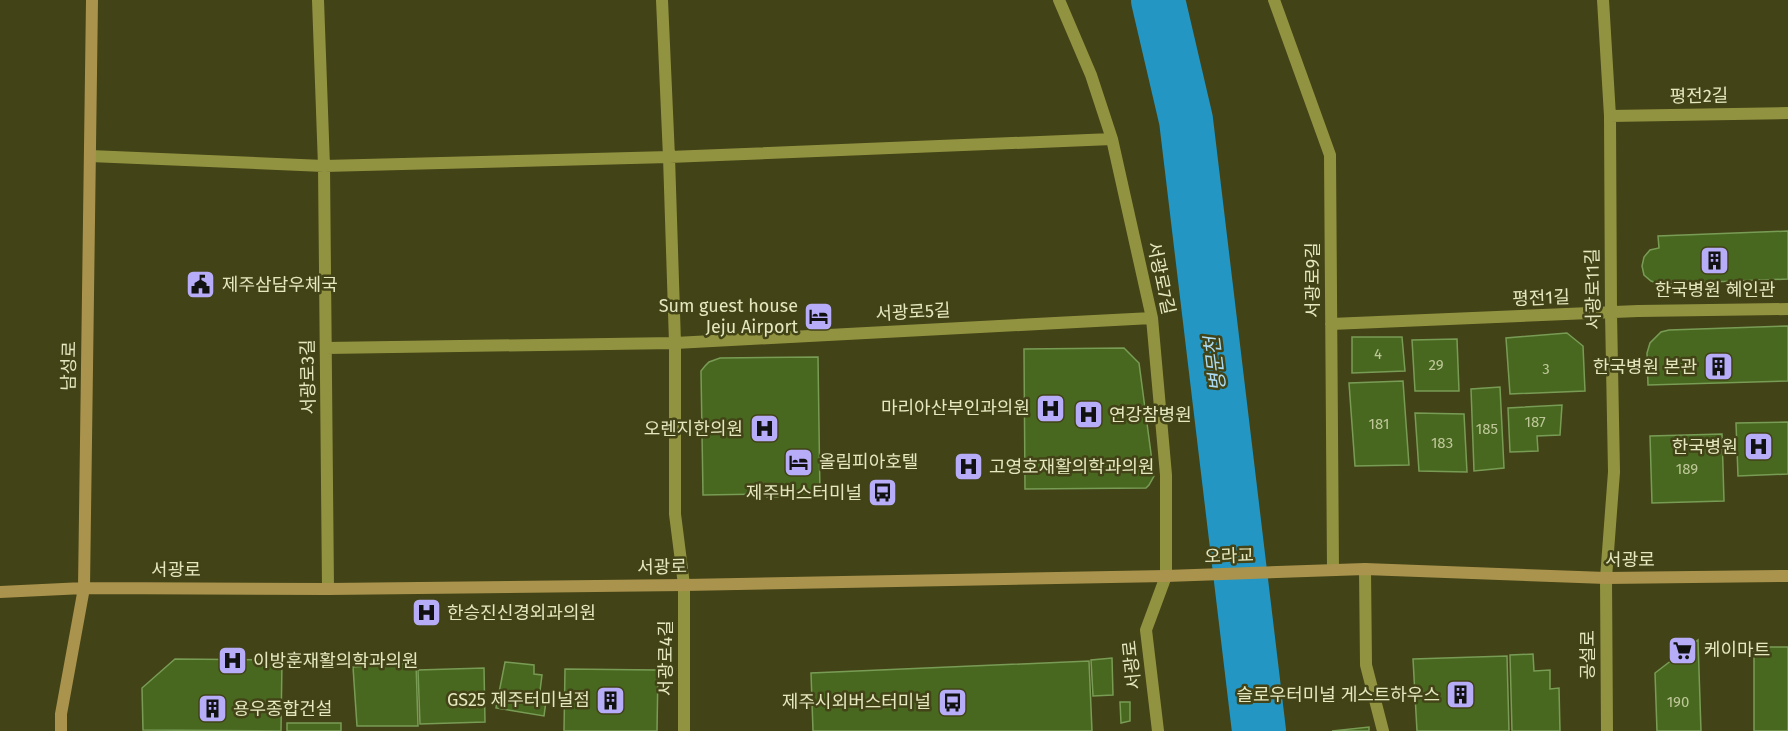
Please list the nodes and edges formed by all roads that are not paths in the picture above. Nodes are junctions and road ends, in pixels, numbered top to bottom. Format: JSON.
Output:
{"nodes":[{"id":1,"x":92,"y":0,"type":"edge"},
{"id":2,"x":318,"y":0,"type":"edge"},
{"id":3,"x":662,"y":0,"type":"edge"},
{"id":4,"x":1059,"y":0,"type":"edge"},
{"id":5,"x":1274,"y":0,"type":"edge"},
{"id":6,"x":1603,"y":0,"type":"edge"},
{"id":7,"x":1788,"y":113,"type":"edge"},
{"id":8,"x":1610,"y":116,"type":"junction"},
{"id":9,"x":1112,"y":139,"type":"junction"},
{"id":10,"x":90,"y":156,"type":"junction"},
{"id":11,"x":669,"y":157,"type":"junction"},
{"id":12,"x":324,"y":166,"type":"junction"},
{"id":13,"x":1788,"y":309,"type":"edge"},
{"id":14,"x":1611,"y":313,"type":"junction"},
{"id":15,"x":1152,"y":318,"type":"junction"},
{"id":16,"x":1331,"y":324,"type":"junction"},
{"id":17,"x":675,"y":343,"type":"junction"},
{"id":18,"x":326,"y":348,"type":"junction"},
{"id":19,"x":1365,"y":569,"type":"junction"},
{"id":20,"x":1333,"y":570,"type":"junction"},
{"id":21,"x":1293,"y":572,"type":"joint"},
{"id":22,"x":1166,"y":576,"type":"junction"},
{"id":23,"x":1788,"y":576,"type":"edge"},
{"id":24,"x":1606,"y":578,"type":"junction"},
{"id":25,"x":684,"y":585,"type":"junction"},
{"id":26,"x":84,"y":588,"type":"junction"},
{"id":27,"x":328,"y":589,"type":"junction"},
{"id":28,"x":0,"y":592,"type":"edge"},
{"id":29,"x":61,"y":731,"type":"edge"},
{"id":30,"x":684,"y":731,"type":"edge"},
{"id":31,"x":1158,"y":731,"type":"edge"},
{"id":32,"x":1383,"y":731,"type":"edge"},
{"id":33,"x":1607,"y":731,"type":"edge"}],
"edges":[{"from":1,"to":10,"type":"main road","name":"남성로"},
{"from":2,"to":12,"type":"street","name":"서광로3길"},
{"from":3,"to":11,"type":"street"},
{"from":4,"to":9,"type":"street","name":"서광로7길"},
{"from":5,"to":16,"type":"street","name":"서광로9길"},
{"from":6,"to":8,"type":"street","name":"서광로11길"},
{"from":7,"to":8,"type":"street","name":"평전2길"},
{"from":8,"to":14,"type":"street","name":"서광로11길"},
{"from":9,"to":11,"type":"street"},
{"from":9,"to":15,"type":"street","name":"서광로7길"},
{"from":10,"to":12,"type":"street"},
{"from":10,"to":26,"type":"main road","name":"남성로"},
{"from":11,"to":12,"type":"street"},
{"from":11,"to":17,"type":"street"},
{"from":12,"to":18,"type":"street","name":"서광로3길"},
{"from":13,"to":14,"type":"street","name":"평전1길"},
{"from":14,"to":16,"type":"street","name":"평전1길"},
{"from":14,"to":24,"type":"street","name":"서광로11길"},
{"from":15,"to":17,"type":"street","name":"서광로5길"},
{"from":15,"to":22,"type":"street","name":"서광로7길"},
{"from":16,"to":20,"type":"street","name":"서광로9길"},
{"from":17,"to":18,"type":"street","name":"서광로5길"},
{"from":17,"to":25,"type":"street"},
{"from":18,"to":27,"type":"street","name":"서광로3길"},
{"from":19,"to":20,"type":"main road","name":"서광로"},
{"from":19,"to":24,"type":"main road","name":"서광로"},
{"from":19,"to":32,"type":"street"},
{"from":20,"to":21,"type":"main road","name":"서광로"},
{"from":21,"to":22,"type":"main road","name":"오라교"},
{"from":22,"to":25,"type":"main road","name":"서광로"},
{"from":22,"to":31,"type":"street","name":"서광로"},
{"from":23,"to":24,"type":"main road","name":"서광로"},
{"from":24,"to":33,"type":"street","name":"공설로"},
{"from":25,"to":27,"type":"main road","name":"서광로"},
{"from":25,"to":30,"type":"street","name":"서광로4길"},
{"from":26,"to":27,"type":"main road","name":"서광로"},
{"from":26,"to":28,"type":"main road","name":"서광로"},
{"from":26,"to":29,"type":"main road","name":"남성로"}]}
